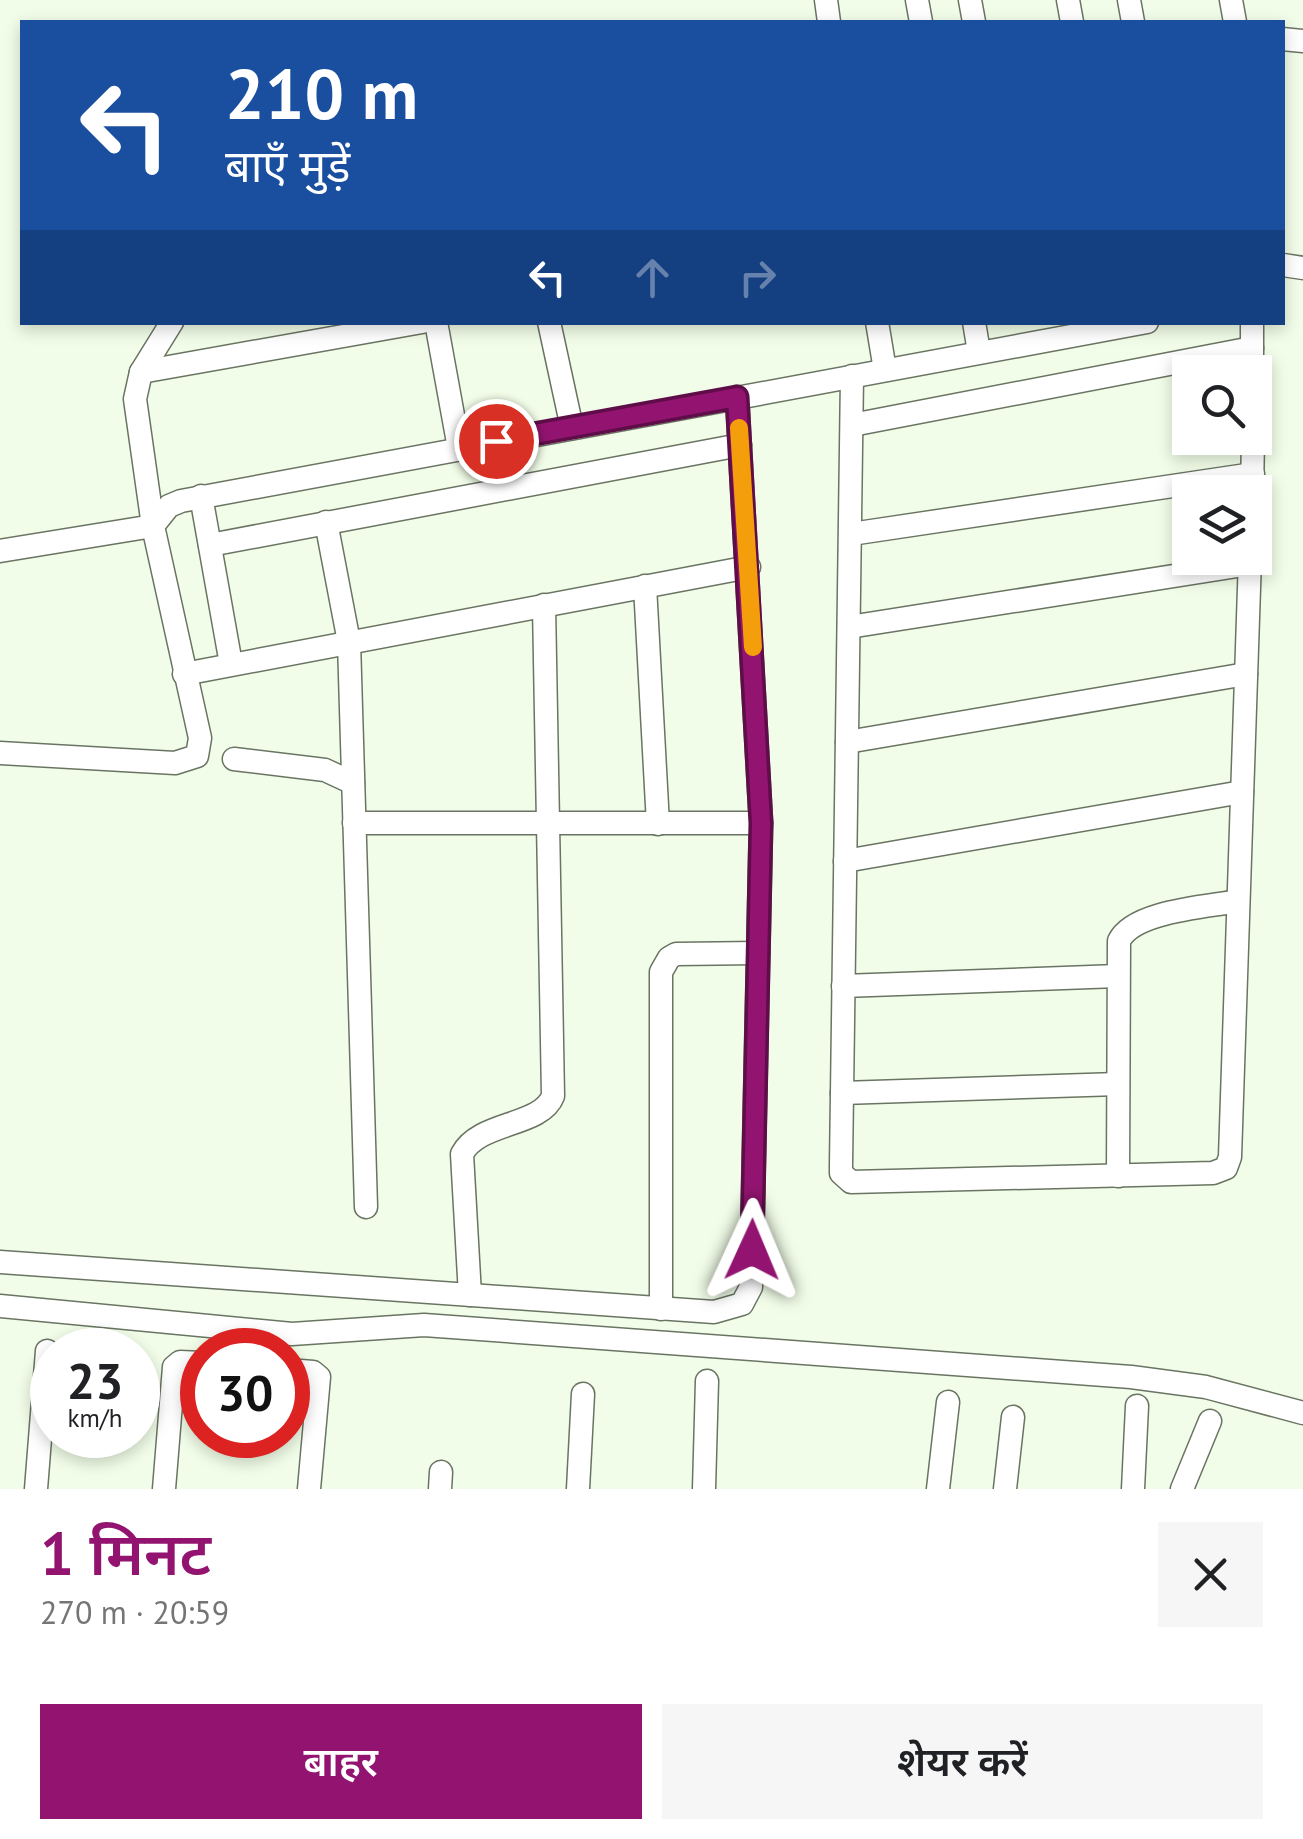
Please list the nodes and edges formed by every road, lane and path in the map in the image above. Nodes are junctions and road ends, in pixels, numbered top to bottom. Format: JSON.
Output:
{"nodes":[{"id":1,"x":170,"y":325,"type":"edge"},
{"id":2,"x":405,"y":325,"type":"edge"},
{"id":3,"x":437,"y":325,"type":"edge"},
{"id":4,"x":550,"y":325,"type":"edge"},
{"id":5,"x":878,"y":325,"type":"edge"},
{"id":6,"x":974,"y":325,"type":"edge"},
{"id":7,"x":1121,"y":325,"type":"edge"},
{"id":8,"x":1252,"y":325,"type":"edge"},
{"id":9,"x":1031,"y":333,"type":"edge"},
{"id":10,"x":1252,"y":348,"type":"junction"},
{"id":11,"x":979,"y":352,"type":"junction"},
{"id":12,"x":1252,"y":355,"type":"edge"},
{"id":13,"x":885,"y":370,"type":"junction"},
{"id":14,"x":141,"y":372,"type":"junction"},
{"id":15,"x":852,"y":376,"type":"junction"},
{"id":16,"x":737,"y":397,"type":"junction"},
{"id":17,"x":852,"y":426,"type":"junction"},
{"id":18,"x":572,"y":428,"type":"junction"},
{"id":19,"x":740,"y":445,"type":"junction"},
{"id":20,"x":459,"y":448,"type":"junction"},
{"id":21,"x":1172,"y":493,"type":"edge"},
{"id":22,"x":200,"y":496,"type":"junction"},
{"id":23,"x":326,"y":522,"type":"junction"},
{"id":24,"x":153,"y":526,"type":"junction"},
{"id":25,"x":851,"y":534,"type":"junction"},
{"id":26,"x":210,"y":545,"type":"junction"},
{"id":27,"x":0,"y":551,"type":"edge"},
{"id":28,"x":749,"y":566,"type":"junction"},
{"id":29,"x":1172,"y":574,"type":"edge"},
{"id":30,"x":1250,"y":575,"type":"edge"},
{"id":31,"x":645,"y":586,"type":"junction"},
{"id":32,"x":544,"y":605,"type":"junction"},
{"id":33,"x":849,"y":628,"type":"junction"},
{"id":34,"x":349,"y":642,"type":"junction"},
{"id":35,"x":231,"y":664,"type":"junction"},
{"id":36,"x":184,"y":674,"type":"junction"},
{"id":37,"x":1246,"y":674,"type":"junction"},
{"id":38,"x":847,"y":742,"type":"junction"},
{"id":39,"x":0,"y":753,"type":"edge"},
{"id":40,"x":234,"y":758,"type":"dead end"},
{"id":41,"x":353,"y":783,"type":"junction"},
{"id":42,"x":1242,"y":792,"type":"junction"},
{"id":43,"x":354,"y":823,"type":"junction"},
{"id":44,"x":761,"y":823,"type":"junction"},
{"id":45,"x":658,"y":824,"type":"junction"},
{"id":46,"x":548,"y":825,"type":"junction"},
{"id":47,"x":846,"y":861,"type":"junction"},
{"id":48,"x":1238,"y":901,"type":"junction"},
{"id":49,"x":758,"y":953,"type":"junction"},
{"id":50,"x":1118,"y":976,"type":"junction"},
{"id":51,"x":843,"y":986,"type":"junction"},
{"id":52,"x":1118,"y":1084,"type":"junction"},
{"id":53,"x":842,"y":1093,"type":"junction"},
{"id":54,"x":1118,"y":1176,"type":"junction"},
{"id":55,"x":366,"y":1207,"type":"dead end"},
{"id":56,"x":0,"y":1262,"type":"edge"},
{"id":57,"x":470,"y":1295,"type":"junction"},
{"id":58,"x":0,"y":1306,"type":"edge"},
{"id":59,"x":661,"y":1309,"type":"junction"},
{"id":60,"x":180,"y":1362,"type":"edge"},
{"id":61,"x":310,"y":1372,"type":"edge"},
{"id":62,"x":707,"y":1380,"type":"dead end"},
{"id":63,"x":583,"y":1394,"type":"dead end"},
{"id":64,"x":948,"y":1402,"type":"dead end"},
{"id":65,"x":1137,"y":1406,"type":"dead end"},
{"id":66,"x":1303,"y":1413,"type":"edge"},
{"id":67,"x":1013,"y":1417,"type":"dead end"},
{"id":68,"x":1210,"y":1421,"type":"dead end"},
{"id":69,"x":39,"y":1458,"type":"edge"},
{"id":70,"x":36,"y":1489,"type":"edge"},
{"id":71,"x":164,"y":1489,"type":"edge"},
{"id":72,"x":310,"y":1489,"type":"edge"},
{"id":73,"x":578,"y":1489,"type":"edge"},
{"id":74,"x":704,"y":1489,"type":"edge"},
{"id":75,"x":938,"y":1489,"type":"edge"},
{"id":76,"x":1006,"y":1489,"type":"edge"},
{"id":77,"x":1133,"y":1489,"type":"edge"},
{"id":78,"x":1182,"y":1489,"type":"edge"}],
"edges":[{"from":1,"to":14,"type":"street"},
{"from":2,"to":14,"type":"street"},
{"from":3,"to":20,"type":"street"},
{"from":4,"to":18,"type":"street"},
{"from":5,"to":13,"type":"street"},
{"from":6,"to":11,"type":"street"},
{"from":7,"to":9,"type":"street"},
{"from":8,"to":10,"type":"street"},
{"from":9,"to":11,"type":"street"},
{"from":10,"to":12,"type":"street"},
{"from":10,"to":17,"type":"street"},
{"from":11,"to":13,"type":"street"},
{"from":13,"to":15,"type":"street"},
{"from":14,"to":24,"type":"street"},
{"from":15,"to":16,"type":"street"},
{"from":15,"to":17,"type":"street"},
{"from":16,"to":18,"type":"street"},
{"from":16,"to":19,"type":"street"},
{"from":17,"to":25,"type":"street"},
{"from":18,"to":20,"type":"street"},
{"from":19,"to":23,"type":"street"},
{"from":19,"to":28,"type":"street"},
{"from":20,"to":22,"type":"street"},
{"from":21,"to":25,"type":"street"},
{"from":22,"to":24,"type":"street"},
{"from":22,"to":26,"type":"street"},
{"from":23,"to":26,"type":"street"},
{"from":23,"to":34,"type":"street"},
{"from":24,"to":27,"type":"street"},
{"from":24,"to":36,"type":"street"},
{"from":25,"to":33,"type":"street"},
{"from":26,"to":35,"type":"street"},
{"from":28,"to":31,"type":"street"},
{"from":28,"to":44,"type":"street"},
{"from":29,"to":33,"type":"street"},
{"from":30,"to":37,"type":"street"},
{"from":31,"to":32,"type":"street"},
{"from":31,"to":45,"type":"street"},
{"from":32,"to":34,"type":"street"},
{"from":32,"to":46,"type":"street"},
{"from":33,"to":38,"type":"street"},
{"from":34,"to":35,"type":"street"},
{"from":34,"to":41,"type":"street"},
{"from":35,"to":36,"type":"street"},
{"from":36,"to":39,"type":"street"},
{"from":37,"to":38,"type":"street"},
{"from":37,"to":42,"type":"street"},
{"from":38,"to":47,"type":"street"},
{"from":40,"to":41,"type":"street"},
{"from":41,"to":43,"type":"street"},
{"from":42,"to":47,"type":"street"},
{"from":42,"to":48,"type":"street"},
{"from":43,"to":46,"type":"street"},
{"from":43,"to":55,"type":"street"},
{"from":44,"to":45,"type":"street"},
{"from":44,"to":49,"type":"street"},
{"from":45,"to":46,"type":"street"},
{"from":46,"to":57,"type":"street"},
{"from":47,"to":51,"type":"street"},
{"from":48,"to":50,"type":"street"},
{"from":48,"to":54,"type":"street"},
{"from":49,"to":59,"type":"street"},
{"from":49,"to":59,"type":"street"},
{"from":50,"to":51,"type":"street"},
{"from":50,"to":52,"type":"street"},
{"from":51,"to":53,"type":"street"},
{"from":52,"to":53,"type":"street"},
{"from":52,"to":54,"type":"street"},
{"from":53,"to":54,"type":"street"},
{"from":56,"to":57,"type":"street"},
{"from":57,"to":59,"type":"street"},
{"from":58,"to":66,"type":"street"},
{"from":60,"to":71,"type":"street"},
{"from":61,"to":72,"type":"street"},
{"from":62,"to":74,"type":"street"},
{"from":63,"to":73,"type":"street"},
{"from":64,"to":75,"type":"street"},
{"from":65,"to":77,"type":"street"},
{"from":67,"to":76,"type":"street"},
{"from":68,"to":78,"type":"street"},
{"from":69,"to":70,"type":"street"}]}
